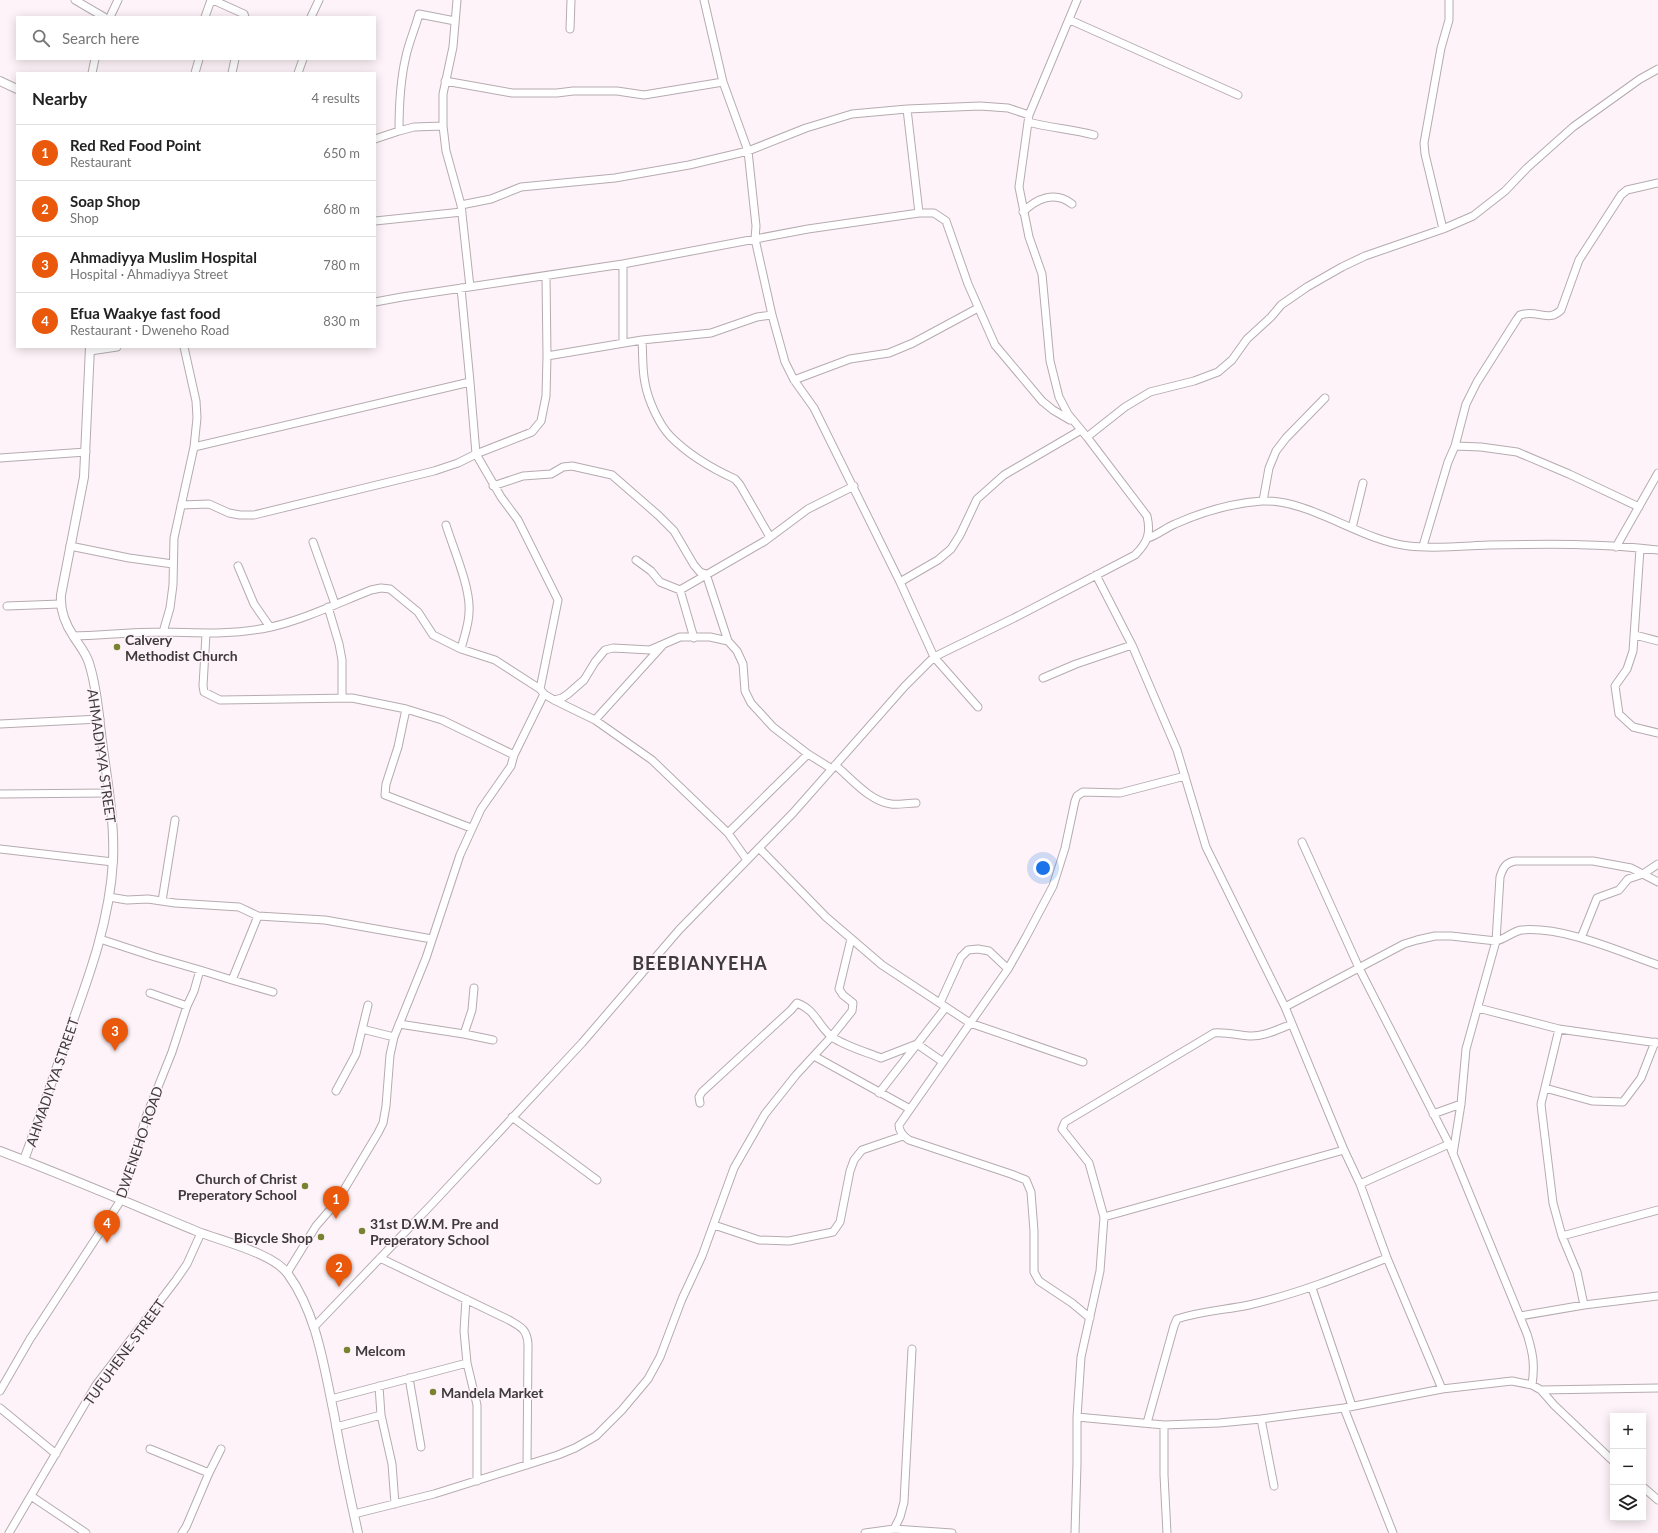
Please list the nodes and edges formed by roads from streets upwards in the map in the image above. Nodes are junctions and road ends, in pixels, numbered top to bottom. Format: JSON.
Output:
{"nodes":[{"id":1,"x":75,"y":0,"type":"edge"},
{"id":2,"x":118,"y":0,"type":"edge"},
{"id":3,"x":212,"y":0,"type":"edge"},
{"id":4,"x":319,"y":0,"type":"edge"},
{"id":5,"x":457,"y":0,"type":"edge"},
{"id":6,"x":571,"y":0,"type":"edge"},
{"id":7,"x":704,"y":0,"type":"edge"},
{"id":8,"x":1077,"y":0,"type":"edge"},
{"id":9,"x":1450,"y":0,"type":"edge"},
{"id":10,"x":102,"y":16,"type":"edge"},
{"id":11,"x":110,"y":16,"type":"edge"},
{"id":12,"x":205,"y":16,"type":"edge"},
{"id":13,"x":245,"y":16,"type":"edge"},
{"id":14,"x":312,"y":16,"type":"edge"},
{"id":15,"x":1070,"y":20,"type":"junction"},
{"id":16,"x":454,"y":21,"type":"junction"},
{"id":17,"x":570,"y":29,"type":"dead end"},
{"id":18,"x":95,"y":60,"type":"edge"},
{"id":19,"x":199,"y":60,"type":"edge"},
{"id":20,"x":235,"y":60,"type":"edge"},
{"id":21,"x":303,"y":60,"type":"edge"},
{"id":22,"x":1658,"y":69,"type":"edge"},
{"id":23,"x":92,"y":72,"type":"edge"},
{"id":24,"x":195,"y":72,"type":"edge"},
{"id":25,"x":232,"y":72,"type":"edge"},
{"id":26,"x":298,"y":72,"type":"edge"},
{"id":27,"x":0,"y":81,"type":"edge"},
{"id":28,"x":445,"y":81,"type":"junction"},
{"id":29,"x":724,"y":82,"type":"junction"},
{"id":30,"x":16,"y":89,"type":"edge"},
{"id":31,"x":1238,"y":95,"type":"dead end"},
{"id":32,"x":907,"y":109,"type":"junction"},
{"id":33,"x":1028,"y":118,"type":"junction"},
{"id":34,"x":443,"y":126,"type":"junction"},
{"id":35,"x":399,"y":131,"type":"junction"},
{"id":36,"x":1094,"y":135,"type":"dead end"},
{"id":37,"x":376,"y":138,"type":"edge"},
{"id":38,"x":748,"y":150,"type":"junction"},
{"id":39,"x":1658,"y":183,"type":"edge"},
{"id":40,"x":1072,"y":204,"type":"dead end"},
{"id":41,"x":462,"y":208,"type":"junction"},
{"id":42,"x":1023,"y":212,"type":"junction"},
{"id":43,"x":918,"y":213,"type":"junction"},
{"id":44,"x":376,"y":221,"type":"edge"},
{"id":45,"x":1443,"y":229,"type":"junction"},
{"id":46,"x":755,"y":239,"type":"junction"},
{"id":47,"x":623,"y":264,"type":"junction"},
{"id":48,"x":546,"y":276,"type":"junction"},
{"id":49,"x":470,"y":287,"type":"junction"},
{"id":50,"x":461,"y":288,"type":"junction"},
{"id":51,"x":376,"y":302,"type":"edge"},
{"id":52,"x":978,"y":308,"type":"junction"},
{"id":53,"x":772,"y":315,"type":"junction"},
{"id":54,"x":642,"y":340,"type":"junction"},
{"id":55,"x":623,"y":343,"type":"junction"},
{"id":56,"x":104,"y":348,"type":"edge"},
{"id":57,"x":184,"y":348,"type":"edge"},
{"id":58,"x":90,"y":349,"type":"edge"},
{"id":59,"x":547,"y":356,"type":"junction"},
{"id":60,"x":794,"y":380,"type":"junction"},
{"id":61,"x":470,"y":382,"type":"junction"},
{"id":62,"x":1325,"y":398,"type":"dead end"},
{"id":63,"x":1076,"y":423,"type":"junction"},
{"id":64,"x":1081,"y":430,"type":"junction"},
{"id":65,"x":1087,"y":437,"type":"junction"},
{"id":66,"x":1455,"y":446,"type":"junction"},
{"id":67,"x":194,"y":447,"type":"junction"},
{"id":68,"x":86,"y":452,"type":"junction"},
{"id":69,"x":476,"y":454,"type":"junction"},
{"id":70,"x":0,"y":458,"type":"edge"},
{"id":71,"x":1658,"y":473,"type":"edge"},
{"id":72,"x":1363,"y":483,"type":"dead end"},
{"id":73,"x":493,"y":486,"type":"junction"},
{"id":74,"x":854,"y":486,"type":"junction"},
{"id":75,"x":1263,"y":501,"type":"junction"},
{"id":76,"x":181,"y":505,"type":"junction"},
{"id":77,"x":1639,"y":507,"type":"junction"},
{"id":78,"x":446,"y":525,"type":"dead end"},
{"id":79,"x":1352,"y":528,"type":"junction"},
{"id":80,"x":770,"y":537,"type":"junction"},
{"id":81,"x":1148,"y":538,"type":"junction"},
{"id":82,"x":313,"y":542,"type":"dead end"},
{"id":83,"x":70,"y":546,"type":"junction"},
{"id":84,"x":1422,"y":546,"type":"junction"},
{"id":85,"x":1616,"y":547,"type":"junction"},
{"id":86,"x":1640,"y":549,"type":"junction"},
{"id":87,"x":1658,"y":550,"type":"edge"},
{"id":88,"x":636,"y":560,"type":"dead end"},
{"id":89,"x":173,"y":564,"type":"junction"},
{"id":90,"x":238,"y":566,"type":"dead end"},
{"id":91,"x":706,"y":574,"type":"junction"},
{"id":92,"x":1096,"y":574,"type":"junction"},
{"id":93,"x":900,"y":582,"type":"junction"},
{"id":94,"x":680,"y":590,"type":"junction"},
{"id":95,"x":60,"y":604,"type":"junction"},
{"id":96,"x":332,"y":605,"type":"junction"},
{"id":97,"x":7,"y":606,"type":"dead end"},
{"id":98,"x":270,"y":627,"type":"junction"},
{"id":99,"x":163,"y":632,"type":"junction"},
{"id":100,"x":206,"y":634,"type":"junction"},
{"id":101,"x":1635,"y":635,"type":"junction"},
{"id":102,"x":73,"y":636,"type":"junction"},
{"id":103,"x":694,"y":638,"type":"junction"},
{"id":104,"x":1658,"y":641,"type":"edge"},
{"id":105,"x":728,"y":642,"type":"junction"},
{"id":106,"x":664,"y":644,"type":"junction"},
{"id":107,"x":1132,"y":645,"type":"junction"},
{"id":108,"x":461,"y":649,"type":"junction"},
{"id":109,"x":934,"y":657,"type":"junction"},
{"id":110,"x":1043,"y":678,"type":"dead end"},
{"id":111,"x":542,"y":692,"type":"junction"},
{"id":112,"x":342,"y":697,"type":"junction"},
{"id":113,"x":554,"y":700,"type":"junction"},
{"id":114,"x":978,"y":707,"type":"dead end"},
{"id":115,"x":406,"y":709,"type":"junction"},
{"id":116,"x":100,"y":719,"type":"junction"},
{"id":117,"x":595,"y":720,"type":"junction"},
{"id":118,"x":0,"y":724,"type":"edge"},
{"id":119,"x":1658,"y":733,"type":"edge"},
{"id":120,"x":808,"y":754,"type":"junction"},
{"id":121,"x":514,"y":755,"type":"junction"},
{"id":122,"x":834,"y":767,"type":"junction"},
{"id":123,"x":1185,"y":776,"type":"junction"},
{"id":124,"x":108,"y":793,"type":"junction"},
{"id":125,"x":0,"y":794,"type":"edge"},
{"id":126,"x":916,"y":803,"type":"dead end"},
{"id":127,"x":175,"y":820,"type":"dead end"},
{"id":128,"x":471,"y":828,"type":"junction"},
{"id":129,"x":728,"y":833,"type":"junction"},
{"id":130,"x":1302,"y":842,"type":"dead end"},
{"id":131,"x":759,"y":848,"type":"junction"},
{"id":132,"x":0,"y":849,"type":"edge"},
{"id":133,"x":747,"y":860,"type":"junction"},
{"id":134,"x":113,"y":862,"type":"junction"},
{"id":135,"x":1658,"y":864,"type":"edge"},
{"id":136,"x":1643,"y":874,"type":"junction"},
{"id":137,"x":1658,"y":882,"type":"edge"},
{"id":138,"x":109,"y":896,"type":"junction"},
{"id":139,"x":162,"y":901,"type":"junction"},
{"id":140,"x":258,"y":916,"type":"junction"},
{"id":141,"x":1581,"y":938,"type":"junction"},
{"id":142,"x":100,"y":939,"type":"junction"},
{"id":143,"x":432,"y":939,"type":"junction"},
{"id":144,"x":851,"y":939,"type":"junction"},
{"id":145,"x":1496,"y":941,"type":"junction"},
{"id":146,"x":1658,"y":965,"type":"edge"},
{"id":147,"x":1358,"y":968,"type":"junction"},
{"id":148,"x":1008,"y":969,"type":"junction"},
{"id":149,"x":200,"y":970,"type":"junction"},
{"id":150,"x":232,"y":980,"type":"junction"},
{"id":151,"x":474,"y":988,"type":"dead end"},
{"id":152,"x":273,"y":992,"type":"dead end"},
{"id":153,"x":150,"y":993,"type":"dead end"},
{"id":154,"x":368,"y":1005,"type":"dead end"},
{"id":155,"x":943,"y":1005,"type":"junction"},
{"id":156,"x":187,"y":1006,"type":"junction"},
{"id":157,"x":1285,"y":1007,"type":"junction"},
{"id":158,"x":1478,"y":1008,"type":"junction"},
{"id":159,"x":970,"y":1023,"type":"junction"},
{"id":160,"x":399,"y":1024,"type":"junction"},
{"id":161,"x":1292,"y":1024,"type":"junction"},
{"id":162,"x":362,"y":1029,"type":"junction"},
{"id":163,"x":1559,"y":1029,"type":"junction"},
{"id":164,"x":464,"y":1034,"type":"junction"},
{"id":165,"x":832,"y":1036,"type":"junction"},
{"id":166,"x":394,"y":1037,"type":"junction"},
{"id":167,"x":493,"y":1040,"type":"dead end"},
{"id":168,"x":1656,"y":1043,"type":"edge"},
{"id":169,"x":917,"y":1044,"type":"junction"},
{"id":170,"x":814,"y":1056,"type":"junction"},
{"id":171,"x":943,"y":1062,"type":"junction"},
{"id":172,"x":1083,"y":1062,"type":"dead end"},
{"id":173,"x":1545,"y":1088,"type":"junction"},
{"id":174,"x":336,"y":1091,"type":"dead end"},
{"id":175,"x":879,"y":1092,"type":"junction"},
{"id":176,"x":700,"y":1103,"type":"dead end"},
{"id":177,"x":1461,"y":1104,"type":"junction"},
{"id":178,"x":910,"y":1109,"type":"junction"},
{"id":179,"x":1433,"y":1114,"type":"junction"},
{"id":180,"x":512,"y":1118,"type":"junction"},
{"id":181,"x":903,"y":1136,"type":"junction"},
{"id":182,"x":1448,"y":1144,"type":"junction"},
{"id":183,"x":1344,"y":1150,"type":"junction"},
{"id":184,"x":0,"y":1151,"type":"edge"},
{"id":185,"x":1453,"y":1154,"type":"junction"},
{"id":186,"x":24,"y":1160,"type":"junction"},
{"id":187,"x":597,"y":1180,"type":"dead end"},
{"id":188,"x":1360,"y":1184,"type":"junction"},
{"id":189,"x":120,"y":1200,"type":"junction"},
{"id":190,"x":1658,"y":1210,"type":"edge"},
{"id":191,"x":1104,"y":1217,"type":"junction"},
{"id":192,"x":714,"y":1225,"type":"junction"},
{"id":193,"x":201,"y":1233,"type":"junction"},
{"id":194,"x":1562,"y":1236,"type":"junction"},
{"id":195,"x":380,"y":1258,"type":"junction"},
{"id":196,"x":1387,"y":1258,"type":"junction"},
{"id":197,"x":288,"y":1273,"type":"junction"},
{"id":198,"x":1312,"y":1288,"type":"junction"},
{"id":199,"x":1658,"y":1296,"type":"edge"},
{"id":200,"x":466,"y":1299,"type":"junction"},
{"id":201,"x":1584,"y":1305,"type":"junction"},
{"id":202,"x":1520,"y":1316,"type":"junction"},
{"id":203,"x":1090,"y":1318,"type":"junction"},
{"id":204,"x":314,"y":1327,"type":"junction"},
{"id":205,"x":912,"y":1349,"type":"dead end"},
{"id":206,"x":467,"y":1363,"type":"junction"},
{"id":207,"x":409,"y":1378,"type":"junction"},
{"id":208,"x":1532,"y":1385,"type":"junction"},
{"id":209,"x":379,"y":1386,"type":"junction"},
{"id":210,"x":1658,"y":1388,"type":"edge"},
{"id":211,"x":1442,"y":1389,"type":"junction"},
{"id":212,"x":1541,"y":1390,"type":"junction"},
{"id":213,"x":0,"y":1391,"type":"edge"},
{"id":214,"x":330,"y":1399,"type":"junction"},
{"id":215,"x":1352,"y":1406,"type":"junction"},
{"id":216,"x":0,"y":1408,"type":"edge"},
{"id":217,"x":1344,"y":1408,"type":"junction"},
{"id":218,"x":381,"y":1415,"type":"junction"},
{"id":219,"x":1077,"y":1417,"type":"junction"},
{"id":220,"x":1261,"y":1419,"type":"junction"},
{"id":221,"x":1147,"y":1423,"type":"junction"},
{"id":222,"x":1164,"y":1425,"type":"junction"},
{"id":223,"x":336,"y":1427,"type":"junction"},
{"id":224,"x":421,"y":1447,"type":"dead end"},
{"id":225,"x":221,"y":1449,"type":"dead end"},
{"id":226,"x":150,"y":1450,"type":"dead end"},
{"id":227,"x":56,"y":1454,"type":"junction"},
{"id":228,"x":1610,"y":1457,"type":"edge"},
{"id":229,"x":527,"y":1465,"type":"junction"},
{"id":230,"x":209,"y":1473,"type":"junction"},
{"id":231,"x":477,"y":1481,"type":"junction"},
{"id":232,"x":1274,"y":1486,"type":"dead end"},
{"id":233,"x":1646,"y":1490,"type":"edge"},
{"id":234,"x":31,"y":1496,"type":"junction"},
{"id":235,"x":1658,"y":1500,"type":"edge"},
{"id":236,"x":395,"y":1504,"type":"junction"},
{"id":237,"x":354,"y":1514,"type":"junction"},
{"id":238,"x":894,"y":1529,"type":"junction"},
{"id":239,"x":9,"y":1533,"type":"edge"},
{"id":240,"x":86,"y":1533,"type":"edge"},
{"id":241,"x":182,"y":1533,"type":"edge"},
{"id":242,"x":358,"y":1533,"type":"edge"},
{"id":243,"x":865,"y":1533,"type":"edge"},
{"id":244,"x":952,"y":1533,"type":"edge"},
{"id":245,"x":1075,"y":1533,"type":"edge"},
{"id":246,"x":1167,"y":1533,"type":"edge"},
{"id":247,"x":1393,"y":1533,"type":"edge"}],
"edges":[{"from":1,"to":10,"type":"street"},
{"from":2,"to":11,"type":"street"},
{"from":3,"to":12,"type":"street"},
{"from":3,"to":13,"type":"street"},
{"from":4,"to":14,"type":"street"},
{"from":5,"to":16,"type":"street"},
{"from":6,"to":17,"type":"street"},
{"from":7,"to":29,"type":"street"},
{"from":8,"to":15,"type":"street"},
{"from":9,"to":45,"type":"street"},
{"from":15,"to":31,"type":"street"},
{"from":15,"to":33,"type":"street"},
{"from":16,"to":28,"type":"street"},
{"from":16,"to":35,"type":"street"},
{"from":18,"to":23,"type":"street"},
{"from":19,"to":24,"type":"street"},
{"from":20,"to":25,"type":"street"},
{"from":21,"to":26,"type":"street"},
{"from":22,"to":45,"type":"street"},
{"from":27,"to":30,"type":"street"},
{"from":28,"to":29,"type":"street"},
{"from":28,"to":34,"type":"street"},
{"from":29,"to":38,"type":"street"},
{"from":32,"to":33,"type":"street"},
{"from":32,"to":38,"type":"street"},
{"from":32,"to":43,"type":"street"},
{"from":33,"to":36,"type":"street"},
{"from":33,"to":42,"type":"street"},
{"from":34,"to":35,"type":"street"},
{"from":34,"to":41,"type":"street"},
{"from":35,"to":37,"type":"street"},
{"from":38,"to":41,"type":"street"},
{"from":38,"to":46,"type":"street"},
{"from":39,"to":66,"type":"street"},
{"from":40,"to":42,"type":"street"},
{"from":41,"to":44,"type":"street"},
{"from":41,"to":49,"type":"street"},
{"from":42,"to":63,"type":"street"},
{"from":43,"to":46,"type":"street"},
{"from":43,"to":52,"type":"street"},
{"from":45,"to":65,"type":"street"},
{"from":46,"to":47,"type":"street"},
{"from":46,"to":53,"type":"street"},
{"from":47,"to":48,"type":"street"},
{"from":47,"to":55,"type":"street"},
{"from":48,"to":49,"type":"street"},
{"from":48,"to":59,"type":"street"},
{"from":49,"to":50,"type":"street"},
{"from":50,"to":51,"type":"street"},
{"from":50,"to":61,"type":"street"},
{"from":52,"to":60,"type":"street"},
{"from":52,"to":63,"type":"street"},
{"from":53,"to":54,"type":"street"},
{"from":53,"to":60,"type":"street"},
{"from":54,"to":55,"type":"street"},
{"from":54,"to":80,"type":"street"},
{"from":55,"to":59,"type":"street"},
{"from":56,"to":58,"type":"street"},
{"from":57,"to":67,"type":"street"},
{"from":58,"to":68,"type":"street","name":"AHMADIYYA STREET"},
{"from":59,"to":69,"type":"street"},
{"from":60,"to":74,"type":"street"},
{"from":61,"to":67,"type":"street"},
{"from":61,"to":69,"type":"street"},
{"from":62,"to":75,"type":"street"},
{"from":63,"to":64,"type":"street"},
{"from":64,"to":65,"type":"street"},
{"from":64,"to":93,"type":"street"},
{"from":65,"to":81,"type":"street"},
{"from":66,"to":77,"type":"street"},
{"from":66,"to":84,"type":"street"},
{"from":67,"to":76,"type":"street"},
{"from":68,"to":70,"type":"street"},
{"from":68,"to":83,"type":"street","name":"AHMADIYYA STREET"},
{"from":69,"to":73,"type":"street"},
{"from":69,"to":76,"type":"street"},
{"from":71,"to":77,"type":"street"},
{"from":72,"to":79,"type":"street"},
{"from":73,"to":91,"type":"street"},
{"from":73,"to":111,"type":"street"},
{"from":74,"to":80,"type":"street"},
{"from":74,"to":93,"type":"street"},
{"from":75,"to":79,"type":"street"},
{"from":75,"to":81,"type":"street"},
{"from":76,"to":89,"type":"street"},
{"from":77,"to":85,"type":"street"},
{"from":78,"to":108,"type":"street"},
{"from":79,"to":84,"type":"street"},
{"from":80,"to":91,"type":"street"},
{"from":81,"to":92,"type":"street"},
{"from":82,"to":96,"type":"street"},
{"from":83,"to":89,"type":"street"},
{"from":83,"to":95,"type":"street","name":"AHMADIYYA STREET"},
{"from":84,"to":85,"type":"street"},
{"from":85,"to":86,"type":"street"},
{"from":86,"to":87,"type":"street"},
{"from":86,"to":101,"type":"street"},
{"from":88,"to":94,"type":"street"},
{"from":89,"to":99,"type":"street"},
{"from":90,"to":98,"type":"street"},
{"from":91,"to":94,"type":"street"},
{"from":91,"to":105,"type":"street"},
{"from":92,"to":107,"type":"street"},
{"from":92,"to":109,"type":"street"},
{"from":93,"to":109,"type":"street"},
{"from":94,"to":103,"type":"street"},
{"from":95,"to":97,"type":"street"},
{"from":95,"to":102,"type":"street","name":"AHMADIYYA STREET"},
{"from":96,"to":98,"type":"street"},
{"from":96,"to":108,"type":"street"},
{"from":96,"to":112,"type":"street"},
{"from":98,"to":100,"type":"street"},
{"from":99,"to":100,"type":"street"},
{"from":99,"to":102,"type":"street"},
{"from":100,"to":112,"type":"street"},
{"from":101,"to":104,"type":"street"},
{"from":101,"to":119,"type":"street"},
{"from":102,"to":116,"type":"street","name":"AHMADIYYA STREET"},
{"from":103,"to":105,"type":"street"},
{"from":103,"to":106,"type":"street"},
{"from":105,"to":120,"type":"street"},
{"from":106,"to":113,"type":"street"},
{"from":106,"to":117,"type":"street"},
{"from":107,"to":110,"type":"street"},
{"from":107,"to":123,"type":"street"},
{"from":108,"to":111,"type":"street"},
{"from":109,"to":114,"type":"street"},
{"from":109,"to":122,"type":"street"},
{"from":111,"to":113,"type":"street"},
{"from":111,"to":121,"type":"street"},
{"from":112,"to":115,"type":"street"},
{"from":113,"to":117,"type":"street"},
{"from":115,"to":121,"type":"street"},
{"from":115,"to":128,"type":"street"},
{"from":116,"to":118,"type":"street"},
{"from":116,"to":124,"type":"street","name":"AHMADIYYA STREET"},
{"from":117,"to":129,"type":"street"},
{"from":120,"to":122,"type":"street"},
{"from":120,"to":129,"type":"street"},
{"from":121,"to":128,"type":"street"},
{"from":122,"to":126,"type":"street"},
{"from":122,"to":131,"type":"street"},
{"from":123,"to":148,"type":"street"},
{"from":123,"to":157,"type":"street"},
{"from":124,"to":125,"type":"street"},
{"from":124,"to":134,"type":"street","name":"AHMADIYYA STREET"},
{"from":127,"to":139,"type":"street"},
{"from":128,"to":143,"type":"street"},
{"from":129,"to":133,"type":"street"},
{"from":130,"to":147,"type":"street"},
{"from":131,"to":133,"type":"street"},
{"from":131,"to":144,"type":"street"},
{"from":132,"to":134,"type":"street"},
{"from":133,"to":180,"type":"street"},
{"from":134,"to":138,"type":"street","name":"AHMADIYYA STREET"},
{"from":135,"to":136,"type":"street"},
{"from":136,"to":137,"type":"street"},
{"from":136,"to":141,"type":"street"},
{"from":136,"to":145,"type":"street"},
{"from":138,"to":139,"type":"street"},
{"from":138,"to":142,"type":"street","name":"AHMADIYYA STREET"},
{"from":139,"to":140,"type":"street"},
{"from":140,"to":143,"type":"street"},
{"from":140,"to":150,"type":"street"},
{"from":141,"to":145,"type":"street"},
{"from":141,"to":146,"type":"street"},
{"from":142,"to":149,"type":"street"},
{"from":142,"to":186,"type":"street","name":"AHMADIYYA STREET"},
{"from":143,"to":160,"type":"street"},
{"from":144,"to":155,"type":"street"},
{"from":144,"to":165,"type":"street"},
{"from":145,"to":147,"type":"street"},
{"from":145,"to":158,"type":"street"},
{"from":147,"to":157,"type":"street"},
{"from":147,"to":179,"type":"street"},
{"from":148,"to":155,"type":"street"},
{"from":148,"to":159,"type":"street"},
{"from":149,"to":150,"type":"street"},
{"from":149,"to":156,"type":"street","name":"DWENEHO ROAD"},
{"from":150,"to":152,"type":"street"},
{"from":151,"to":164,"type":"street"},
{"from":153,"to":156,"type":"street"},
{"from":154,"to":162,"type":"street"},
{"from":155,"to":159,"type":"street"},
{"from":155,"to":169,"type":"street"},
{"from":156,"to":189,"type":"street","name":"DWENEHO ROAD"},
{"from":157,"to":161,"type":"street"},
{"from":158,"to":163,"type":"street"},
{"from":158,"to":177,"type":"street"},
{"from":159,"to":171,"type":"street"},
{"from":159,"to":172,"type":"street"},
{"from":160,"to":164,"type":"street"},
{"from":160,"to":166,"type":"street"},
{"from":161,"to":183,"type":"street"},
{"from":161,"to":191,"type":"street"},
{"from":162,"to":166,"type":"street"},
{"from":162,"to":174,"type":"street"},
{"from":163,"to":168,"type":"street"},
{"from":163,"to":173,"type":"street"},
{"from":164,"to":167,"type":"street"},
{"from":165,"to":169,"type":"street"},
{"from":165,"to":170,"type":"street"},
{"from":165,"to":176,"type":"street"},
{"from":166,"to":197,"type":"street"},
{"from":168,"to":173,"type":"street"},
{"from":169,"to":171,"type":"street"},
{"from":169,"to":175,"type":"street"},
{"from":170,"to":175,"type":"street"},
{"from":170,"to":192,"type":"street"},
{"from":171,"to":178,"type":"street"},
{"from":173,"to":194,"type":"street"},
{"from":175,"to":178,"type":"street"},
{"from":177,"to":179,"type":"street"},
{"from":177,"to":185,"type":"street"},
{"from":178,"to":181,"type":"street"},
{"from":179,"to":182,"type":"street"},
{"from":180,"to":187,"type":"street"},
{"from":180,"to":195,"type":"street"},
{"from":181,"to":192,"type":"street"},
{"from":181,"to":203,"type":"street"},
{"from":182,"to":185,"type":"street"},
{"from":182,"to":188,"type":"street"},
{"from":183,"to":188,"type":"street"},
{"from":183,"to":191,"type":"street"},
{"from":184,"to":186,"type":"street"},
{"from":185,"to":202,"type":"street"},
{"from":186,"to":189,"type":"street"},
{"from":188,"to":196,"type":"street"},
{"from":189,"to":193,"type":"street"},
{"from":189,"to":213,"type":"street","name":"DWENEHO ROAD"},
{"from":190,"to":194,"type":"street"},
{"from":191,"to":203,"type":"street"},
{"from":192,"to":229,"type":"street"},
{"from":193,"to":197,"type":"street"},
{"from":193,"to":227,"type":"street","name":"TUFUHENE STREET"},
{"from":194,"to":201,"type":"street"},
{"from":195,"to":200,"type":"street"},
{"from":195,"to":204,"type":"street"},
{"from":196,"to":198,"type":"street"},
{"from":196,"to":211,"type":"street"},
{"from":197,"to":204,"type":"street"},
{"from":198,"to":215,"type":"street"},
{"from":198,"to":221,"type":"street"},
{"from":199,"to":201,"type":"street"},
{"from":200,"to":206,"type":"street"},
{"from":200,"to":229,"type":"street"},
{"from":201,"to":202,"type":"street"},
{"from":202,"to":208,"type":"street"},
{"from":203,"to":219,"type":"street"},
{"from":204,"to":214,"type":"street"},
{"from":205,"to":238,"type":"street"},
{"from":206,"to":207,"type":"street"},
{"from":206,"to":231,"type":"street"},
{"from":207,"to":209,"type":"street"},
{"from":207,"to":224,"type":"street"},
{"from":208,"to":211,"type":"street"},
{"from":208,"to":212,"type":"street"},
{"from":209,"to":214,"type":"street"},
{"from":209,"to":218,"type":"street"},
{"from":210,"to":212,"type":"street"},
{"from":211,"to":215,"type":"street"},
{"from":212,"to":228,"type":"street"},
{"from":214,"to":223,"type":"street"},
{"from":215,"to":217,"type":"street"},
{"from":216,"to":227,"type":"street"},
{"from":217,"to":220,"type":"street"},
{"from":217,"to":247,"type":"street"},
{"from":218,"to":223,"type":"street"},
{"from":218,"to":236,"type":"street"},
{"from":219,"to":221,"type":"street"},
{"from":219,"to":245,"type":"street"},
{"from":220,"to":222,"type":"street"},
{"from":220,"to":232,"type":"street"},
{"from":221,"to":222,"type":"street"},
{"from":222,"to":246,"type":"street"},
{"from":223,"to":237,"type":"street"},
{"from":225,"to":230,"type":"street"},
{"from":226,"to":230,"type":"street"},
{"from":227,"to":234,"type":"street","name":"TUFUHENE STREET"},
{"from":229,"to":231,"type":"street"},
{"from":230,"to":241,"type":"street"},
{"from":231,"to":236,"type":"street"},
{"from":233,"to":235,"type":"street"},
{"from":234,"to":239,"type":"street","name":"TUFUHENE STREET"},
{"from":234,"to":240,"type":"street"},
{"from":236,"to":237,"type":"street"},
{"from":237,"to":242,"type":"street"},
{"from":238,"to":243,"type":"street"},
{"from":238,"to":244,"type":"street"}]}
